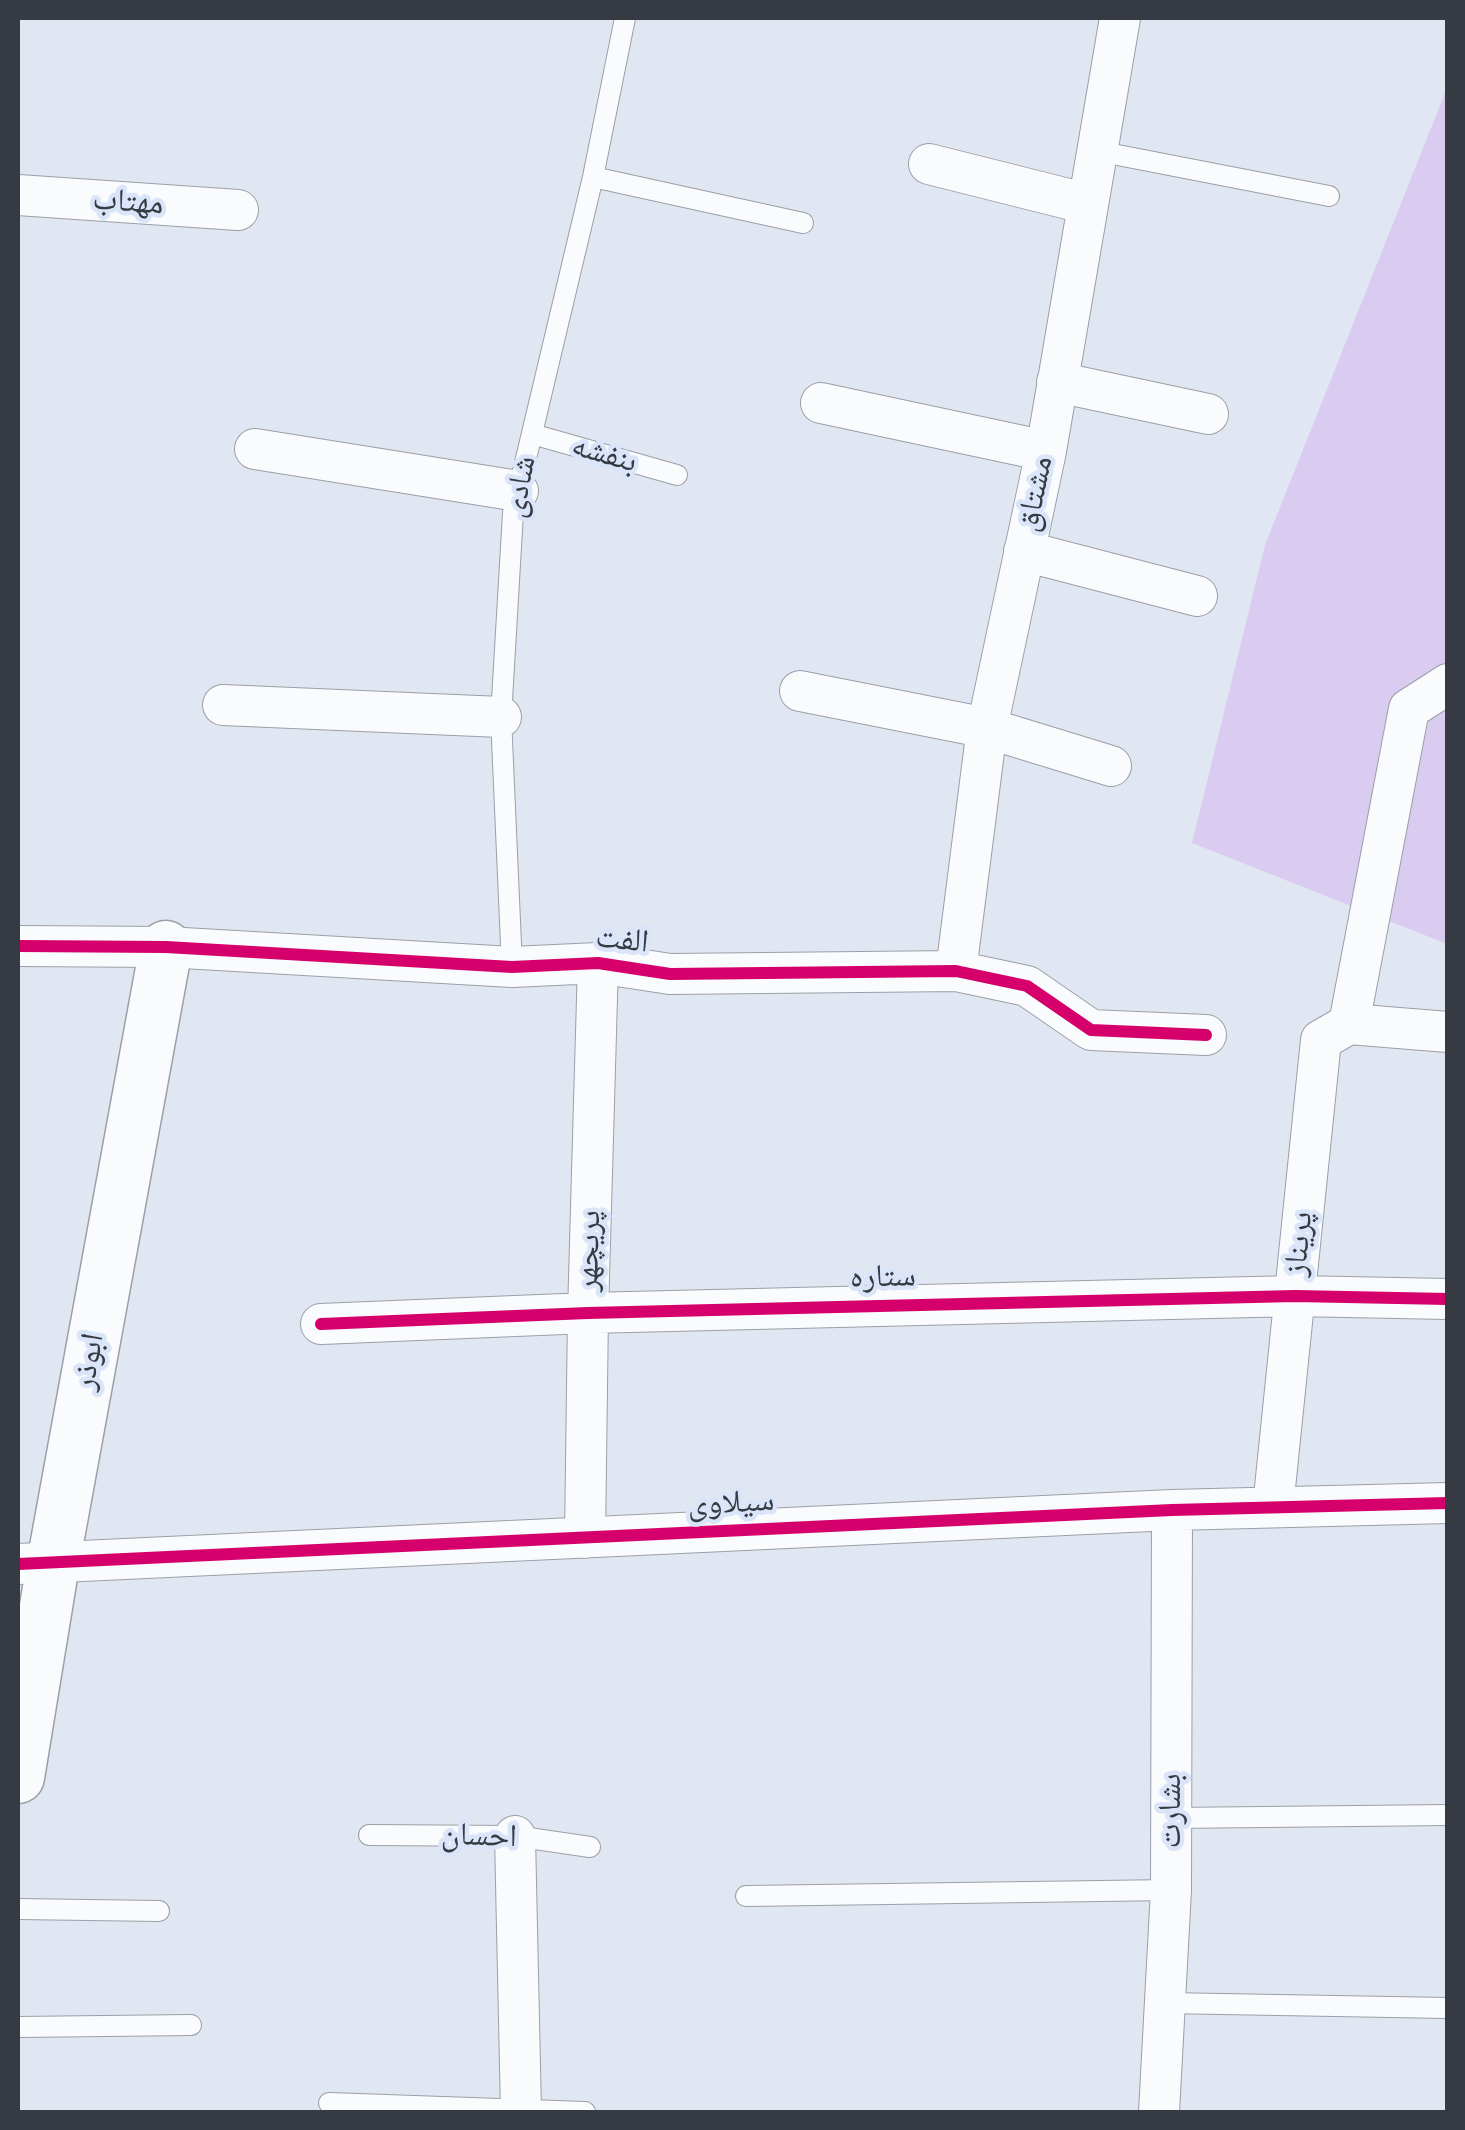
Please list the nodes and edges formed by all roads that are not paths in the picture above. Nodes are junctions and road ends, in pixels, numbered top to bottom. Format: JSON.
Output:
{"nodes":[{"id":1,"x":625,"y":18,"type":"edge"},
{"id":2,"x":1120,"y":18,"type":"edge"},
{"id":3,"x":1097,"y":150,"type":"junction"},
{"id":4,"x":928,"y":164,"type":"dead end"},
{"id":5,"x":593,"y":177,"type":"junction"},
{"id":6,"x":18,"y":195,"type":"edge"},
{"id":7,"x":1329,"y":196,"type":"dead end"},
{"id":8,"x":1088,"y":204,"type":"junction"},
{"id":9,"x":238,"y":210,"type":"dead end"},
{"id":10,"x":804,"y":223,"type":"dead end"},
{"id":11,"x":1057,"y":382,"type":"junction"},
{"id":12,"x":820,"y":403,"type":"dead end"},
{"id":13,"x":1208,"y":414,"type":"dead end"},
{"id":14,"x":532,"y":434,"type":"junction"},
{"id":15,"x":255,"y":449,"type":"dead end"},
{"id":16,"x":1046,"y":451,"type":"junction"},
{"id":17,"x":677,"y":475,"type":"dead end"},
{"id":18,"x":518,"y":491,"type":"junction"},
{"id":19,"x":1024,"y":551,"type":"junction"},
{"id":20,"x":1197,"y":596,"type":"dead end"},
{"id":21,"x":1448,"y":684,"type":"edge"},
{"id":22,"x":800,"y":692,"type":"dead end"},
{"id":23,"x":223,"y":705,"type":"dead end"},
{"id":24,"x":501,"y":716,"type":"junction"},
{"id":25,"x":987,"y":728,"type":"junction"},
{"id":26,"x":1111,"y":766,"type":"dead end"},
{"id":27,"x":18,"y":946,"type":"edge"},
{"id":28,"x":166,"y":947,"type":"junction"},
{"id":29,"x":598,"y":963,"type":"junction"},
{"id":30,"x":512,"y":967,"type":"junction"},
{"id":31,"x":956,"y":971,"type":"junction"},
{"id":32,"x":1335,"y":1032,"type":"junction"},
{"id":33,"x":1448,"y":1032,"type":"edge"},
{"id":34,"x":1206,"y":1035,"type":"dead end"},
{"id":35,"x":1294,"y":1296,"type":"junction"},
{"id":36,"x":1448,"y":1299,"type":"edge"},
{"id":37,"x":588,"y":1313,"type":"junction"},
{"id":38,"x":321,"y":1324,"type":"dead end"},
{"id":39,"x":1448,"y":1502,"type":"edge"},
{"id":40,"x":1273,"y":1507,"type":"junction"},
{"id":41,"x":1172,"y":1510,"type":"junction"},
{"id":42,"x":585,"y":1538,"type":"junction"},
{"id":43,"x":35,"y":1564,"type":"edge"},
{"id":44,"x":20,"y":1753,"type":"edge"},
{"id":45,"x":1448,"y":1815,"type":"edge"},
{"id":46,"x":1172,"y":1818,"type":"junction"},
{"id":47,"x":368,"y":1836,"type":"dead end"},
{"id":48,"x":515,"y":1836,"type":"junction"},
{"id":49,"x":590,"y":1847,"type":"dead end"},
{"id":50,"x":1171,"y":1890,"type":"junction"},
{"id":51,"x":746,"y":1896,"type":"dead end"},
{"id":52,"x":18,"y":1909,"type":"edge"},
{"id":53,"x":160,"y":1912,"type":"dead end"},
{"id":54,"x":1166,"y":2003,"type":"junction"},
{"id":55,"x":1448,"y":2008,"type":"edge"},
{"id":56,"x":190,"y":2025,"type":"dead end"},
{"id":57,"x":18,"y":2027,"type":"edge"},
{"id":58,"x":328,"y":2103,"type":"dead end"},
{"id":59,"x":520,"y":2111,"type":"edge"},
{"id":60,"x":586,"y":2112,"type":"edge"},
{"id":61,"x":1160,"y":2112,"type":"edge"}],
"edges":[{"from":1,"to":5,"type":"lane","name":"شادی"},
{"from":2,"to":3,"type":"street","name":"مشتاق"},
{"from":3,"to":7,"type":"lane"},
{"from":3,"to":8,"type":"street","name":"مشتاق"},
{"from":4,"to":8,"type":"street"},
{"from":5,"to":10,"type":"lane"},
{"from":5,"to":14,"type":"lane","name":"شادی"},
{"from":6,"to":9,"type":"street","name":"مهتاب"},
{"from":8,"to":11,"type":"street","name":"مشتاق"},
{"from":11,"to":13,"type":"street"},
{"from":11,"to":16,"type":"street","name":"مشتاق"},
{"from":12,"to":16,"type":"street"},
{"from":14,"to":17,"type":"lane","name":"بنفشه"},
{"from":14,"to":18,"type":"lane","name":"شادی"},
{"from":15,"to":18,"type":"street"},
{"from":16,"to":19,"type":"street","name":"مشتاق"},
{"from":18,"to":24,"type":"lane","name":"شادی"},
{"from":19,"to":20,"type":"street"},
{"from":19,"to":25,"type":"street","name":"مشتاق"},
{"from":21,"to":32,"type":"street","name":"پریناز"},
{"from":22,"to":25,"type":"street"},
{"from":23,"to":24,"type":"street"},
{"from":24,"to":30,"type":"lane","name":"شادی"},
{"from":25,"to":26,"type":"street"},
{"from":25,"to":31,"type":"street","name":"مشتاق"},
{"from":27,"to":28,"type":"street","name":"الفت"},
{"from":28,"to":30,"type":"street","name":"الفت"},
{"from":28,"to":43,"type":"street","name":"ابوذر"},
{"from":29,"to":30,"type":"street","name":"الفت"},
{"from":29,"to":31,"type":"street","name":"الفت"},
{"from":29,"to":37,"type":"street","name":"پریچهر"},
{"from":31,"to":34,"type":"street","name":"الفت"},
{"from":32,"to":33,"type":"street"},
{"from":32,"to":35,"type":"street","name":"پریناز"},
{"from":35,"to":36,"type":"street","name":"ستاره"},
{"from":35,"to":37,"type":"street","name":"ستاره"},
{"from":35,"to":40,"type":"street","name":"پریناز"},
{"from":37,"to":38,"type":"street","name":"ستاره"},
{"from":37,"to":42,"type":"street","name":"پریچهر"},
{"from":39,"to":40,"type":"street","name":"سیلاوی"},
{"from":40,"to":41,"type":"street","name":"سیلاوی"},
{"from":41,"to":42,"type":"street","name":"سیلاوی"},
{"from":41,"to":46,"type":"street","name":"بشارت"},
{"from":42,"to":43,"type":"street","name":"سیلاوی"},
{"from":43,"to":44,"type":"street","name":"ابوذر"},
{"from":45,"to":46,"type":"lane"},
{"from":46,"to":50,"type":"street","name":"بشارت"},
{"from":47,"to":48,"type":"lane","name":"احسان"},
{"from":48,"to":49,"type":"lane","name":"احسان"},
{"from":48,"to":59,"type":"street"},
{"from":50,"to":51,"type":"lane"},
{"from":50,"to":54,"type":"street","name":"بشارت"},
{"from":52,"to":53,"type":"lane"},
{"from":54,"to":55,"type":"lane"},
{"from":54,"to":61,"type":"street","name":"بشارت"},
{"from":56,"to":57,"type":"lane"},
{"from":58,"to":59,"type":"lane"},
{"from":59,"to":60,"type":"lane"}]}
